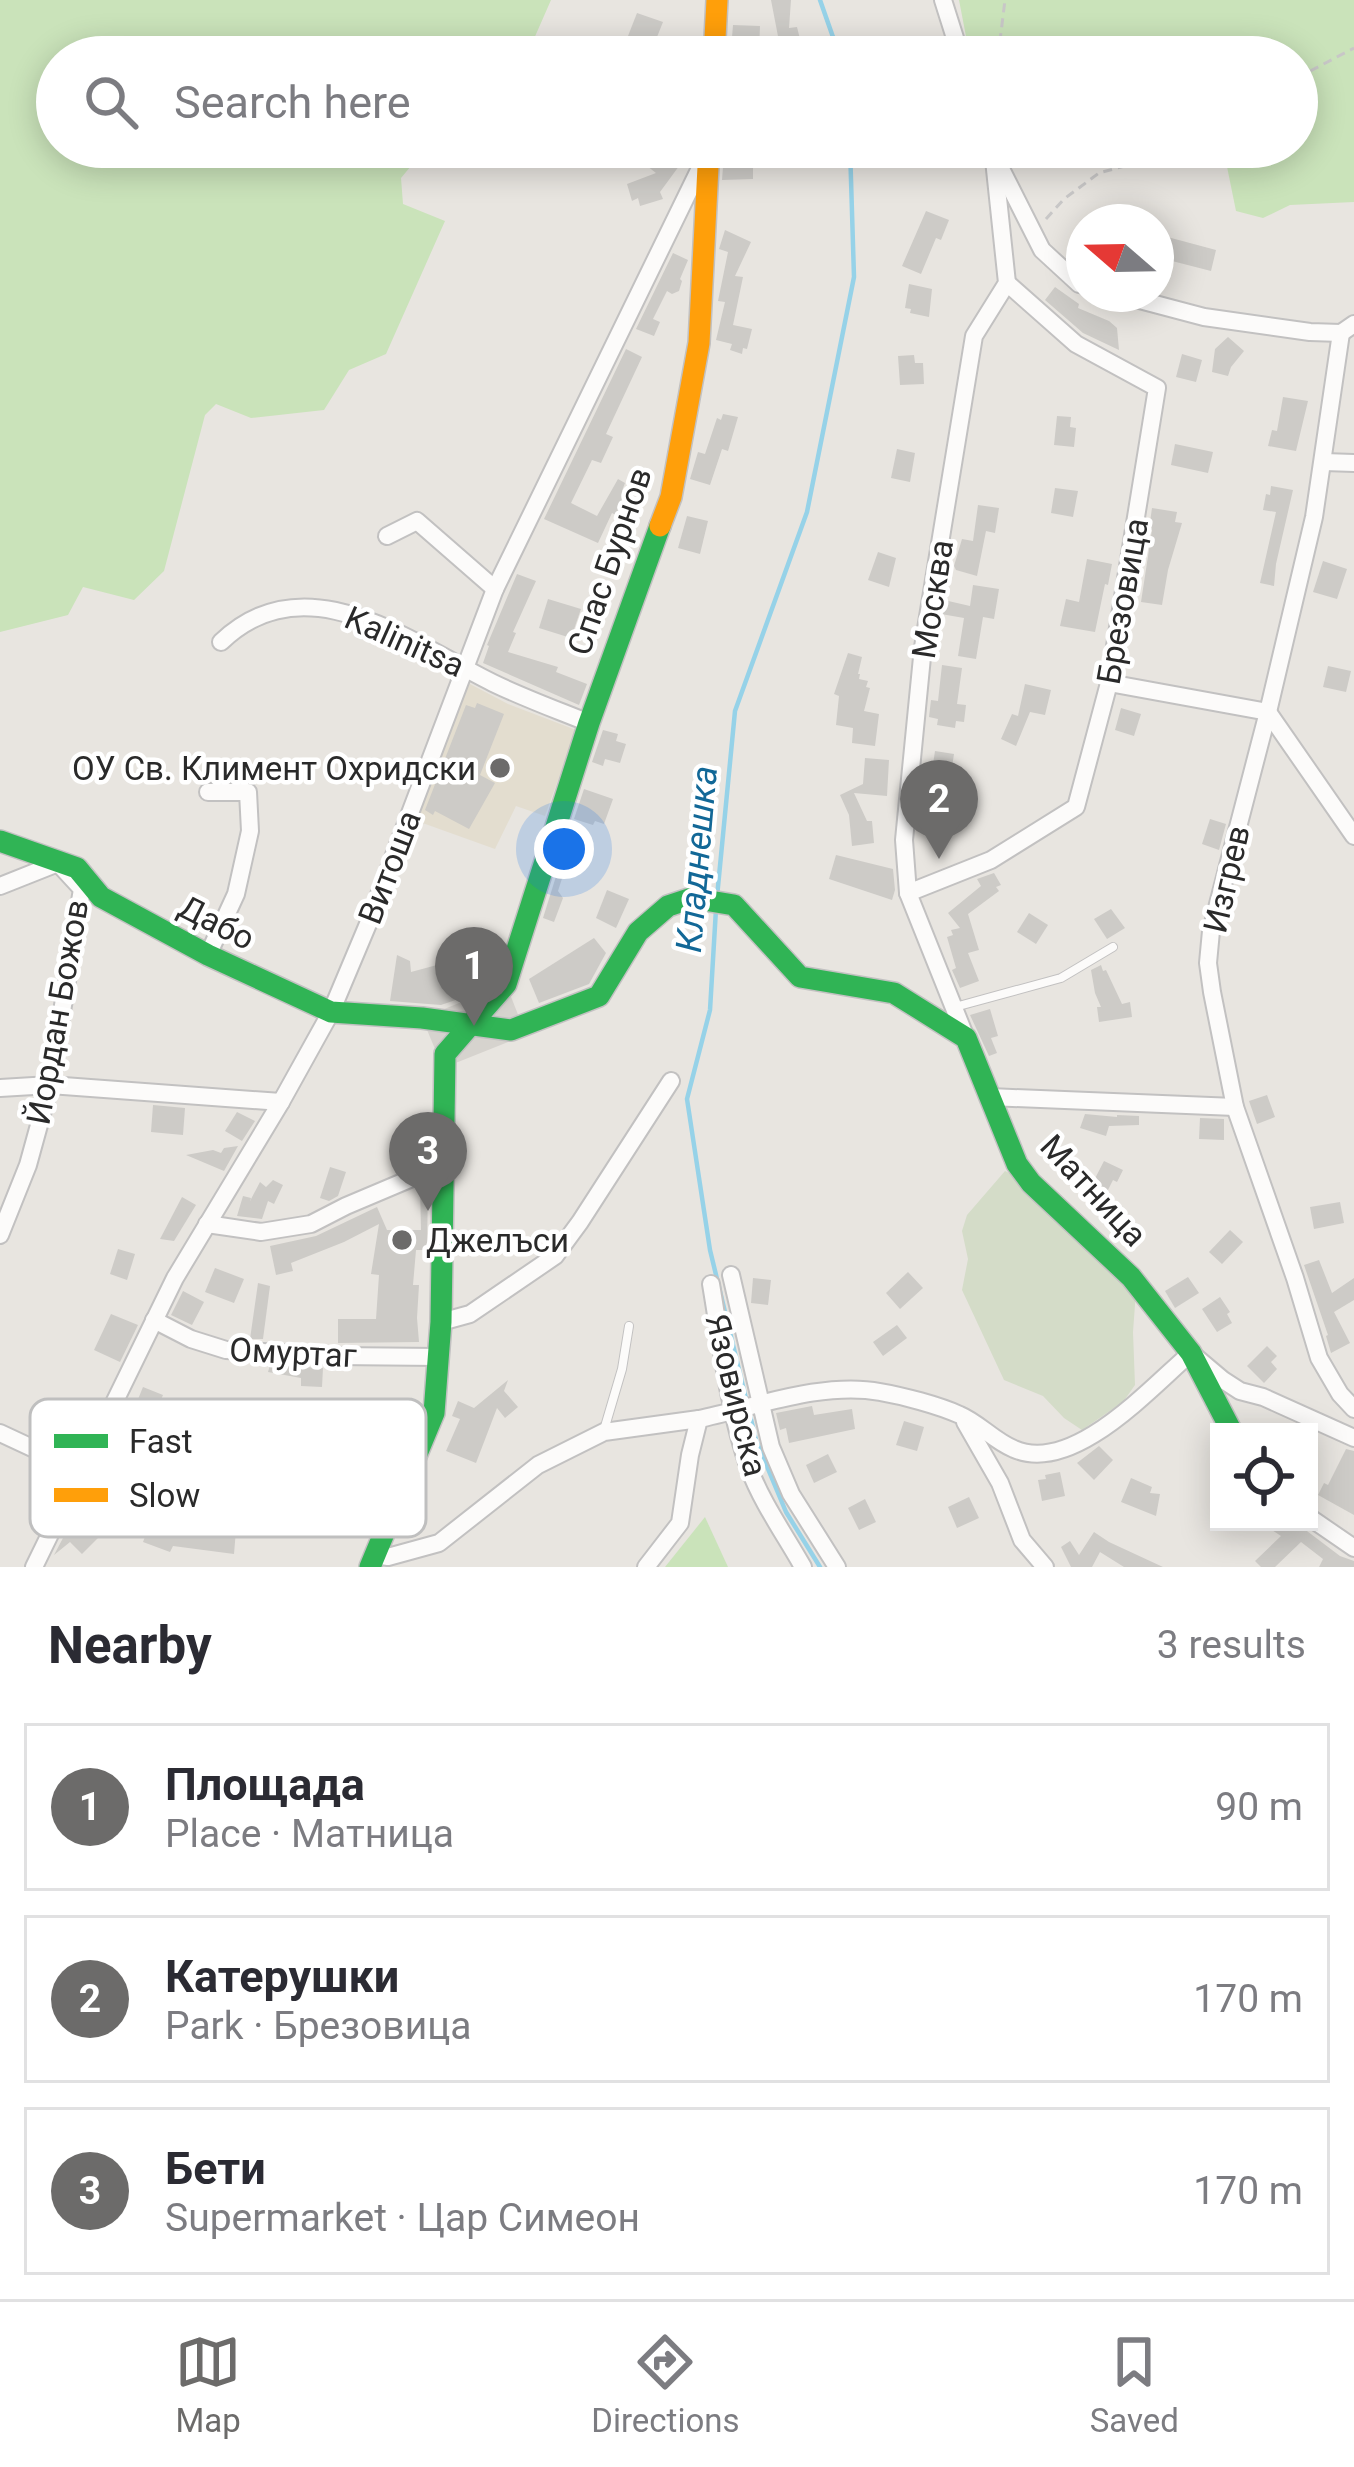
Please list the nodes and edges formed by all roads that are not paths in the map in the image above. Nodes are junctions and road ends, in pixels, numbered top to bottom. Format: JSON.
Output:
{"nodes":[{"id":1,"x":717,"y":0,"type":"edge"},
{"id":2,"x":943,"y":0,"type":"edge"},
{"id":3,"x":715,"y":36,"type":"edge"},
{"id":4,"x":954,"y":36,"type":"edge"},
{"id":5,"x":699,"y":168,"type":"edge"},
{"id":6,"x":708,"y":168,"type":"edge"},
{"id":7,"x":994,"y":168,"type":"edge"},
{"id":8,"x":1000,"y":168,"type":"edge"},
{"id":9,"x":1066,"y":271,"type":"edge"},
{"id":10,"x":1006,"y":283,"type":"junction"},
{"id":11,"x":1174,"y":308,"type":"edge"},
{"id":12,"x":1348,"y":328,"type":"edge"},
{"id":13,"x":1324,"y":462,"type":"junction"},
{"id":14,"x":1354,"y":463,"type":"edge"},
{"id":15,"x":387,"y":536,"type":"dead end"},
{"id":16,"x":495,"y":590,"type":"junction"},
{"id":17,"x":221,"y":642,"type":"dead end"},
{"id":18,"x":465,"y":668,"type":"junction"},
{"id":19,"x":1109,"y":683,"type":"junction"},
{"id":20,"x":1268,"y":712,"type":"junction"},
{"id":21,"x":589,"y":723,"type":"junction"},
{"id":22,"x":208,"y":792,"type":"dead end"},
{"id":23,"x":1354,"y":836,"type":"edge"},
{"id":24,"x":0,"y":841,"type":"edge"},
{"id":25,"x":58,"y":863,"type":"junction"},
{"id":26,"x":0,"y":886,"type":"edge"},
{"id":27,"x":908,"y":892,"type":"junction"},
{"id":28,"x":1113,"y":947,"type":"dead end"},
{"id":29,"x":208,"y":956,"type":"junction"},
{"id":30,"x":953,"y":1007,"type":"junction"},
{"id":31,"x":331,"y":1012,"type":"junction"},
{"id":32,"x":471,"y":1024,"type":"junction"},
{"id":33,"x":966,"y":1038,"type":"junction"},
{"id":34,"x":671,"y":1081,"type":"dead end"},
{"id":35,"x":50,"y":1085,"type":"junction"},
{"id":36,"x":0,"y":1088,"type":"edge"},
{"id":37,"x":990,"y":1097,"type":"junction"},
{"id":38,"x":281,"y":1102,"type":"junction"},
{"id":39,"x":1234,"y":1107,"type":"junction"},
{"id":40,"x":443,"y":1165,"type":"junction"},
{"id":41,"x":207,"y":1224,"type":"junction"},
{"id":42,"x":0,"y":1235,"type":"edge"},
{"id":43,"x":731,"y":1275,"type":"dead end"},
{"id":44,"x":711,"y":1284,"type":"dead end"},
{"id":45,"x":154,"y":1320,"type":"junction"},
{"id":46,"x":441,"y":1322,"type":"junction"},
{"id":47,"x":629,"y":1326,"type":"dead end"},
{"id":48,"x":1191,"y":1352,"type":"junction"},
{"id":49,"x":440,"y":1357,"type":"junction"},
{"id":50,"x":117,"y":1399,"type":"edge"},
{"id":51,"x":760,"y":1406,"type":"junction"},
{"id":52,"x":1354,"y":1409,"type":"edge"},
{"id":53,"x":737,"y":1411,"type":"junction"},
{"id":54,"x":961,"y":1415,"type":"junction"},
{"id":55,"x":699,"y":1419,"type":"junction"},
{"id":56,"x":1227,"y":1423,"type":"edge"},
{"id":57,"x":426,"y":1432,"type":"edge"},
{"id":58,"x":604,"y":1432,"type":"junction"},
{"id":59,"x":0,"y":1433,"type":"edge"},
{"id":60,"x":1354,"y":1438,"type":"edge"},
{"id":61,"x":30,"y":1446,"type":"edge"},
{"id":62,"x":1318,"y":1523,"type":"edge"},
{"id":63,"x":49,"y":1537,"type":"edge"},
{"id":64,"x":1354,"y":1548,"type":"edge"},
{"id":65,"x":372,"y":1561,"type":"edge"},
{"id":66,"x":34,"y":1567,"type":"edge"},
{"id":67,"x":646,"y":1567,"type":"edge"},
{"id":68,"x":803,"y":1567,"type":"edge"},
{"id":69,"x":837,"y":1567,"type":"edge"},
{"id":70,"x":1045,"y":1567,"type":"edge"}],
"edges":[{"from":1,"to":3,"type":"street"},
{"from":2,"to":4,"type":"street"},
{"from":5,"to":16,"type":"street","name":"Витоша"},
{"from":6,"to":21,"type":"street","name":"Спас Бурнов"},
{"from":7,"to":10,"type":"street"},
{"from":8,"to":9,"type":"street"},
{"from":10,"to":19,"type":"street","name":"Брезовица"},
{"from":10,"to":27,"type":"street","name":"Москва"},
{"from":11,"to":12,"type":"street"},
{"from":12,"to":13,"type":"street","name":"Изгрев"},
{"from":13,"to":14,"type":"street"},
{"from":13,"to":20,"type":"street","name":"Изгрев"},
{"from":15,"to":16,"type":"street"},
{"from":16,"to":18,"type":"street","name":"Витоша"},
{"from":17,"to":18,"type":"street","name":"Kalinitsa"},
{"from":18,"to":21,"type":"street","name":"Kalinitsa"},
{"from":18,"to":31,"type":"street","name":"Витоша"},
{"from":19,"to":20,"type":"street"},
{"from":19,"to":27,"type":"street","name":"Брезовица"},
{"from":20,"to":23,"type":"street"},
{"from":20,"to":39,"type":"street","name":"Изгрев"},
{"from":21,"to":32,"type":"street","name":"Спас Бурнов"},
{"from":22,"to":29,"type":"street"},
{"from":24,"to":25,"type":"street","name":"Дабо"},
{"from":25,"to":26,"type":"street"},
{"from":25,"to":29,"type":"street","name":"Дабо"},
{"from":25,"to":35,"type":"street","name":"Йордан Божов"},
{"from":27,"to":30,"type":"street","name":"Москва"},
{"from":28,"to":30,"type":"lane"},
{"from":29,"to":31,"type":"street","name":"Дабо"},
{"from":30,"to":33,"type":"street","name":"Москва"},
{"from":31,"to":32,"type":"street","name":"Дабо"},
{"from":31,"to":38,"type":"street","name":"Витоша"},
{"from":32,"to":33,"type":"street"},
{"from":32,"to":40,"type":"street"},
{"from":33,"to":37,"type":"street","name":"Матница"},
{"from":34,"to":46,"type":"street"},
{"from":35,"to":36,"type":"street"},
{"from":35,"to":38,"type":"street"},
{"from":35,"to":42,"type":"street","name":"Йордан Божов"},
{"from":37,"to":39,"type":"street"},
{"from":37,"to":48,"type":"street","name":"Матница"},
{"from":38,"to":41,"type":"street","name":"Витоша"},
{"from":39,"to":52,"type":"street","name":"Изгрев"},
{"from":40,"to":41,"type":"street"},
{"from":40,"to":46,"type":"street"},
{"from":41,"to":45,"type":"street","name":"Витоша"},
{"from":43,"to":51,"type":"street"},
{"from":44,"to":53,"type":"street","name":"Язовирска"},
{"from":45,"to":49,"type":"street","name":"Омуртаг"},
{"from":45,"to":50,"type":"street","name":"Витоша"},
{"from":46,"to":49,"type":"street"},
{"from":47,"to":58,"type":"lane"},
{"from":48,"to":54,"type":"street"},
{"from":48,"to":56,"type":"street","name":"Матница"},
{"from":48,"to":60,"type":"street"},
{"from":49,"to":57,"type":"street"},
{"from":51,"to":53,"type":"street"},
{"from":51,"to":54,"type":"street"},
{"from":51,"to":69,"type":"street"},
{"from":53,"to":55,"type":"street"},
{"from":53,"to":68,"type":"street","name":"Язовирска"},
{"from":54,"to":70,"type":"street"},
{"from":55,"to":58,"type":"street"},
{"from":55,"to":67,"type":"street"},
{"from":58,"to":65,"type":"street"},
{"from":59,"to":61,"type":"street"},
{"from":62,"to":64,"type":"street"},
{"from":63,"to":66,"type":"street","name":"Витоша"}]}
